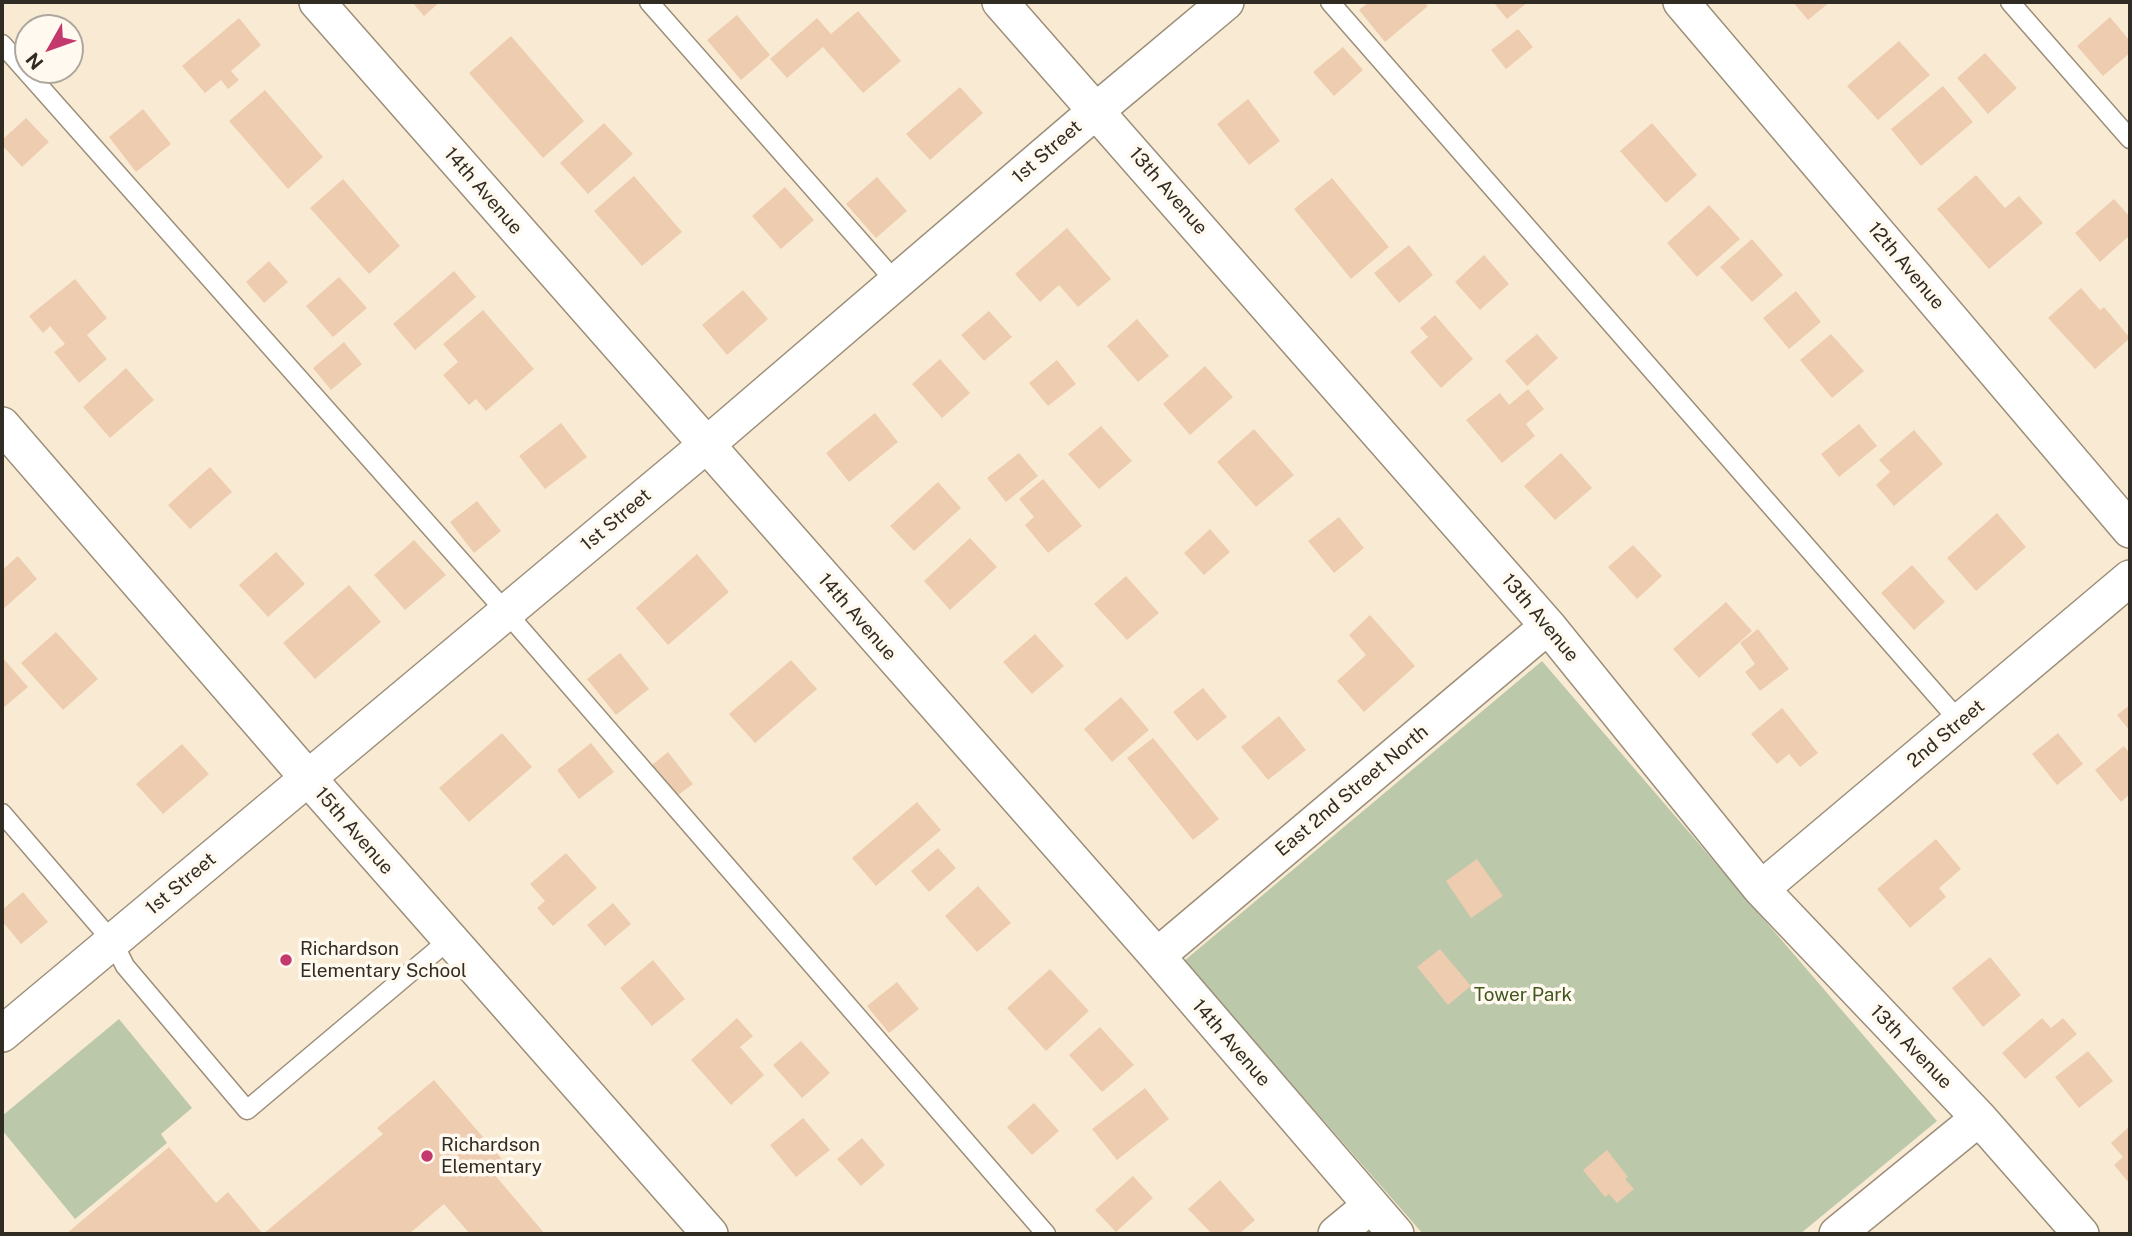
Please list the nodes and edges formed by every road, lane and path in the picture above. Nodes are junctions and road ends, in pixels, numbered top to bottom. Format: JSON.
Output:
{"nodes":[{"id":1,"x":317,"y":2,"type":"edge"},
{"id":2,"x":649,"y":2,"type":"edge"},
{"id":3,"x":1000,"y":2,"type":"edge"},
{"id":4,"x":1226,"y":2,"type":"edge"},
{"id":5,"x":1330,"y":2,"type":"edge"},
{"id":6,"x":1681,"y":2,"type":"edge"},
{"id":7,"x":2010,"y":2,"type":"edge"},
{"id":8,"x":2,"y":44,"type":"edge"},
{"id":9,"x":1097,"y":110,"type":"junction"},
{"id":10,"x":2130,"y":139,"type":"edge"},
{"id":11,"x":896,"y":282,"type":"junction"},
{"id":12,"x":2,"y":425,"type":"edge"},
{"id":13,"x":705,"y":446,"type":"junction"},
{"id":14,"x":2130,"y":530,"type":"edge"},
{"id":15,"x":2130,"y":578,"type":"edge"},
{"id":16,"x":506,"y":612,"type":"junction"},
{"id":17,"x":1548,"y":626,"type":"junction"},
{"id":18,"x":1960,"y":722,"type":"junction"},
{"id":19,"x":309,"y":778,"type":"junction"},
{"id":20,"x":2,"y":814,"type":"edge"},
{"id":21,"x":1761,"y":889,"type":"junction"},
{"id":22,"x":450,"y":939,"type":"junction"},
{"id":23,"x":113,"y":942,"type":"junction"},
{"id":24,"x":1157,"y":956,"type":"junction"},
{"id":25,"x":2,"y":1034,"type":"edge"},
{"id":26,"x":1979,"y":1118,"type":"junction"},
{"id":27,"x":1370,"y":1206,"type":"junction"},
{"id":28,"x":701,"y":1231,"type":"edge"},
{"id":29,"x":1046,"y":1234,"type":"edge"},
{"id":30,"x":1336,"y":1234,"type":"edge"},
{"id":31,"x":1396,"y":1234,"type":"edge"},
{"id":32,"x":1837,"y":1234,"type":"edge"},
{"id":33,"x":2081,"y":1234,"type":"edge"}],
"edges":[{"from":1,"to":13,"type":"street","name":"14th Avenue"},
{"from":2,"to":11,"type":"lane"},
{"from":3,"to":9,"type":"street","name":"13th Avenue"},
{"from":4,"to":9,"type":"street","name":"1st Street"},
{"from":5,"to":18,"type":"lane"},
{"from":6,"to":14,"type":"street","name":"12th Avenue"},
{"from":7,"to":10,"type":"lane"},
{"from":8,"to":16,"type":"lane"},
{"from":9,"to":11,"type":"street","name":"1st Street"},
{"from":9,"to":17,"type":"street","name":"13th Avenue"},
{"from":11,"to":13,"type":"street","name":"1st Street"},
{"from":12,"to":19,"type":"street","name":"15th Avenue"},
{"from":13,"to":16,"type":"street","name":"1st Street"},
{"from":13,"to":24,"type":"street","name":"14th Avenue"},
{"from":15,"to":18,"type":"street","name":"2nd Street"},
{"from":16,"to":19,"type":"street","name":"1st Street"},
{"from":16,"to":29,"type":"lane"},
{"from":17,"to":21,"type":"street","name":"13th Avenue"},
{"from":17,"to":24,"type":"street","name":"East 2nd Street North"},
{"from":18,"to":21,"type":"street","name":"2nd Street"},
{"from":19,"to":22,"type":"street","name":"15th Avenue"},
{"from":19,"to":23,"type":"street","name":"1st Street"},
{"from":20,"to":23,"type":"lane"},
{"from":21,"to":26,"type":"street","name":"13th Avenue"},
{"from":22,"to":23,"type":"lane"},
{"from":22,"to":28,"type":"street","name":"15th Avenue"},
{"from":23,"to":25,"type":"street","name":"1st Street"},
{"from":24,"to":27,"type":"street","name":"14th Avenue"},
{"from":26,"to":32,"type":"street"},
{"from":26,"to":33,"type":"street","name":"13th Avenue"},
{"from":27,"to":30,"type":"street"},
{"from":27,"to":31,"type":"street","name":"14th Avenue"}]}
